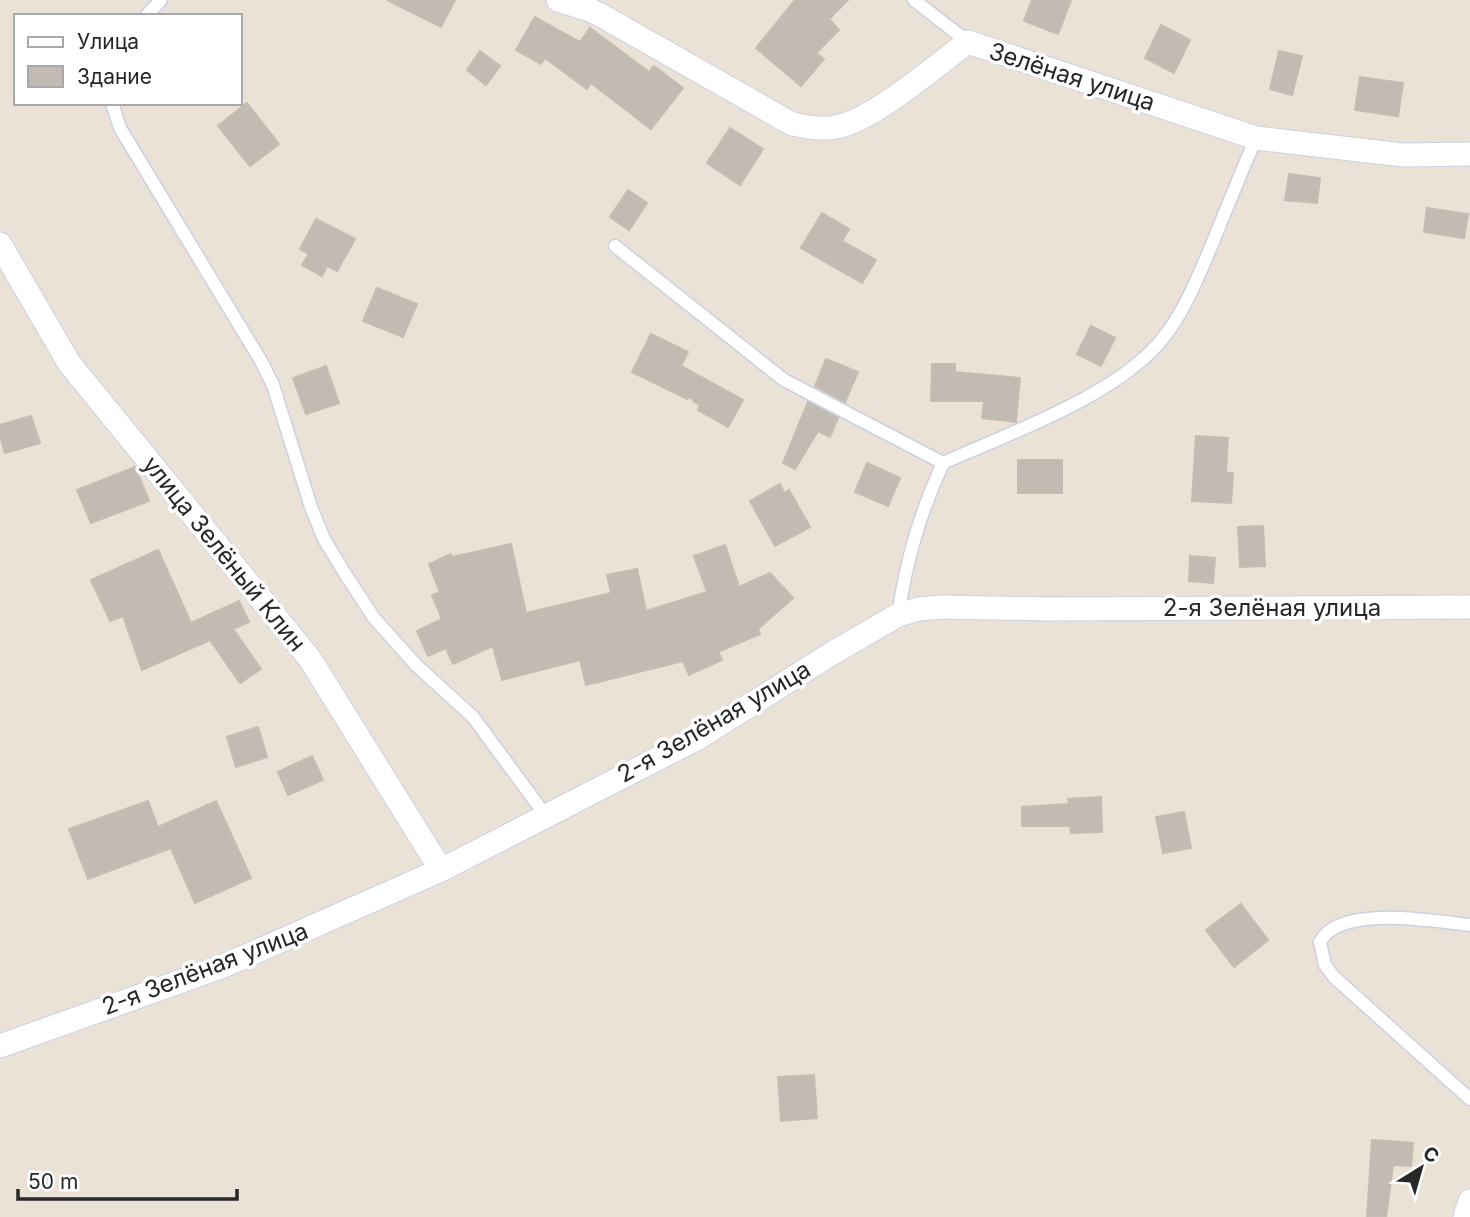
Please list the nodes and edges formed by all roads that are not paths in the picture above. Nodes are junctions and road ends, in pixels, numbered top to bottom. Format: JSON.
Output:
{"nodes":[{"id":1,"x":161,"y":0,"type":"edge"},
{"id":2,"x":558,"y":0,"type":"edge"},
{"id":3,"x":914,"y":0,"type":"edge"},
{"id":4,"x":148,"y":14,"type":"edge"},
{"id":5,"x":968,"y":42,"type":"junction"},
{"id":6,"x":113,"y":105,"type":"edge"},
{"id":7,"x":1256,"y":138,"type":"junction"},
{"id":8,"x":1470,"y":154,"type":"edge"},
{"id":9,"x":0,"y":244,"type":"edge"},
{"id":10,"x":615,"y":246,"type":"dead end"},
{"id":11,"x":943,"y":463,"type":"junction"},
{"id":12,"x":1470,"y":607,"type":"edge"},
{"id":13,"x":898,"y":615,"type":"junction"},
{"id":14,"x":546,"y":816,"type":"junction"},
{"id":15,"x":441,"y":870,"type":"junction"},
{"id":16,"x":1470,"y":925,"type":"edge"},
{"id":17,"x":0,"y":1046,"type":"edge"},
{"id":18,"x":1470,"y":1099,"type":"edge"},
{"id":19,"x":1470,"y":1201,"type":"edge"},
{"id":20,"x":1465,"y":1217,"type":"edge"}],
"edges":[{"from":1,"to":4,"type":"lane"},
{"from":2,"to":5,"type":"street","name":"Зелёная улица"},
{"from":3,"to":5,"type":"lane"},
{"from":5,"to":7,"type":"street","name":"Зелёная улица"},
{"from":6,"to":14,"type":"lane"},
{"from":7,"to":8,"type":"street","name":"Зелёная улица"},
{"from":7,"to":11,"type":"lane"},
{"from":9,"to":15,"type":"street","name":"улица Зелёный Клин"},
{"from":10,"to":11,"type":"lane"},
{"from":11,"to":13,"type":"lane"},
{"from":12,"to":13,"type":"street","name":"2-я Зелёная улица"},
{"from":13,"to":14,"type":"street","name":"2-я Зелёная улица"},
{"from":14,"to":15,"type":"street","name":"2-я Зелёная улица"},
{"from":15,"to":17,"type":"street","name":"2-я Зелёная улица"},
{"from":16,"to":18,"type":"lane"},
{"from":19,"to":20,"type":"street"}]}
